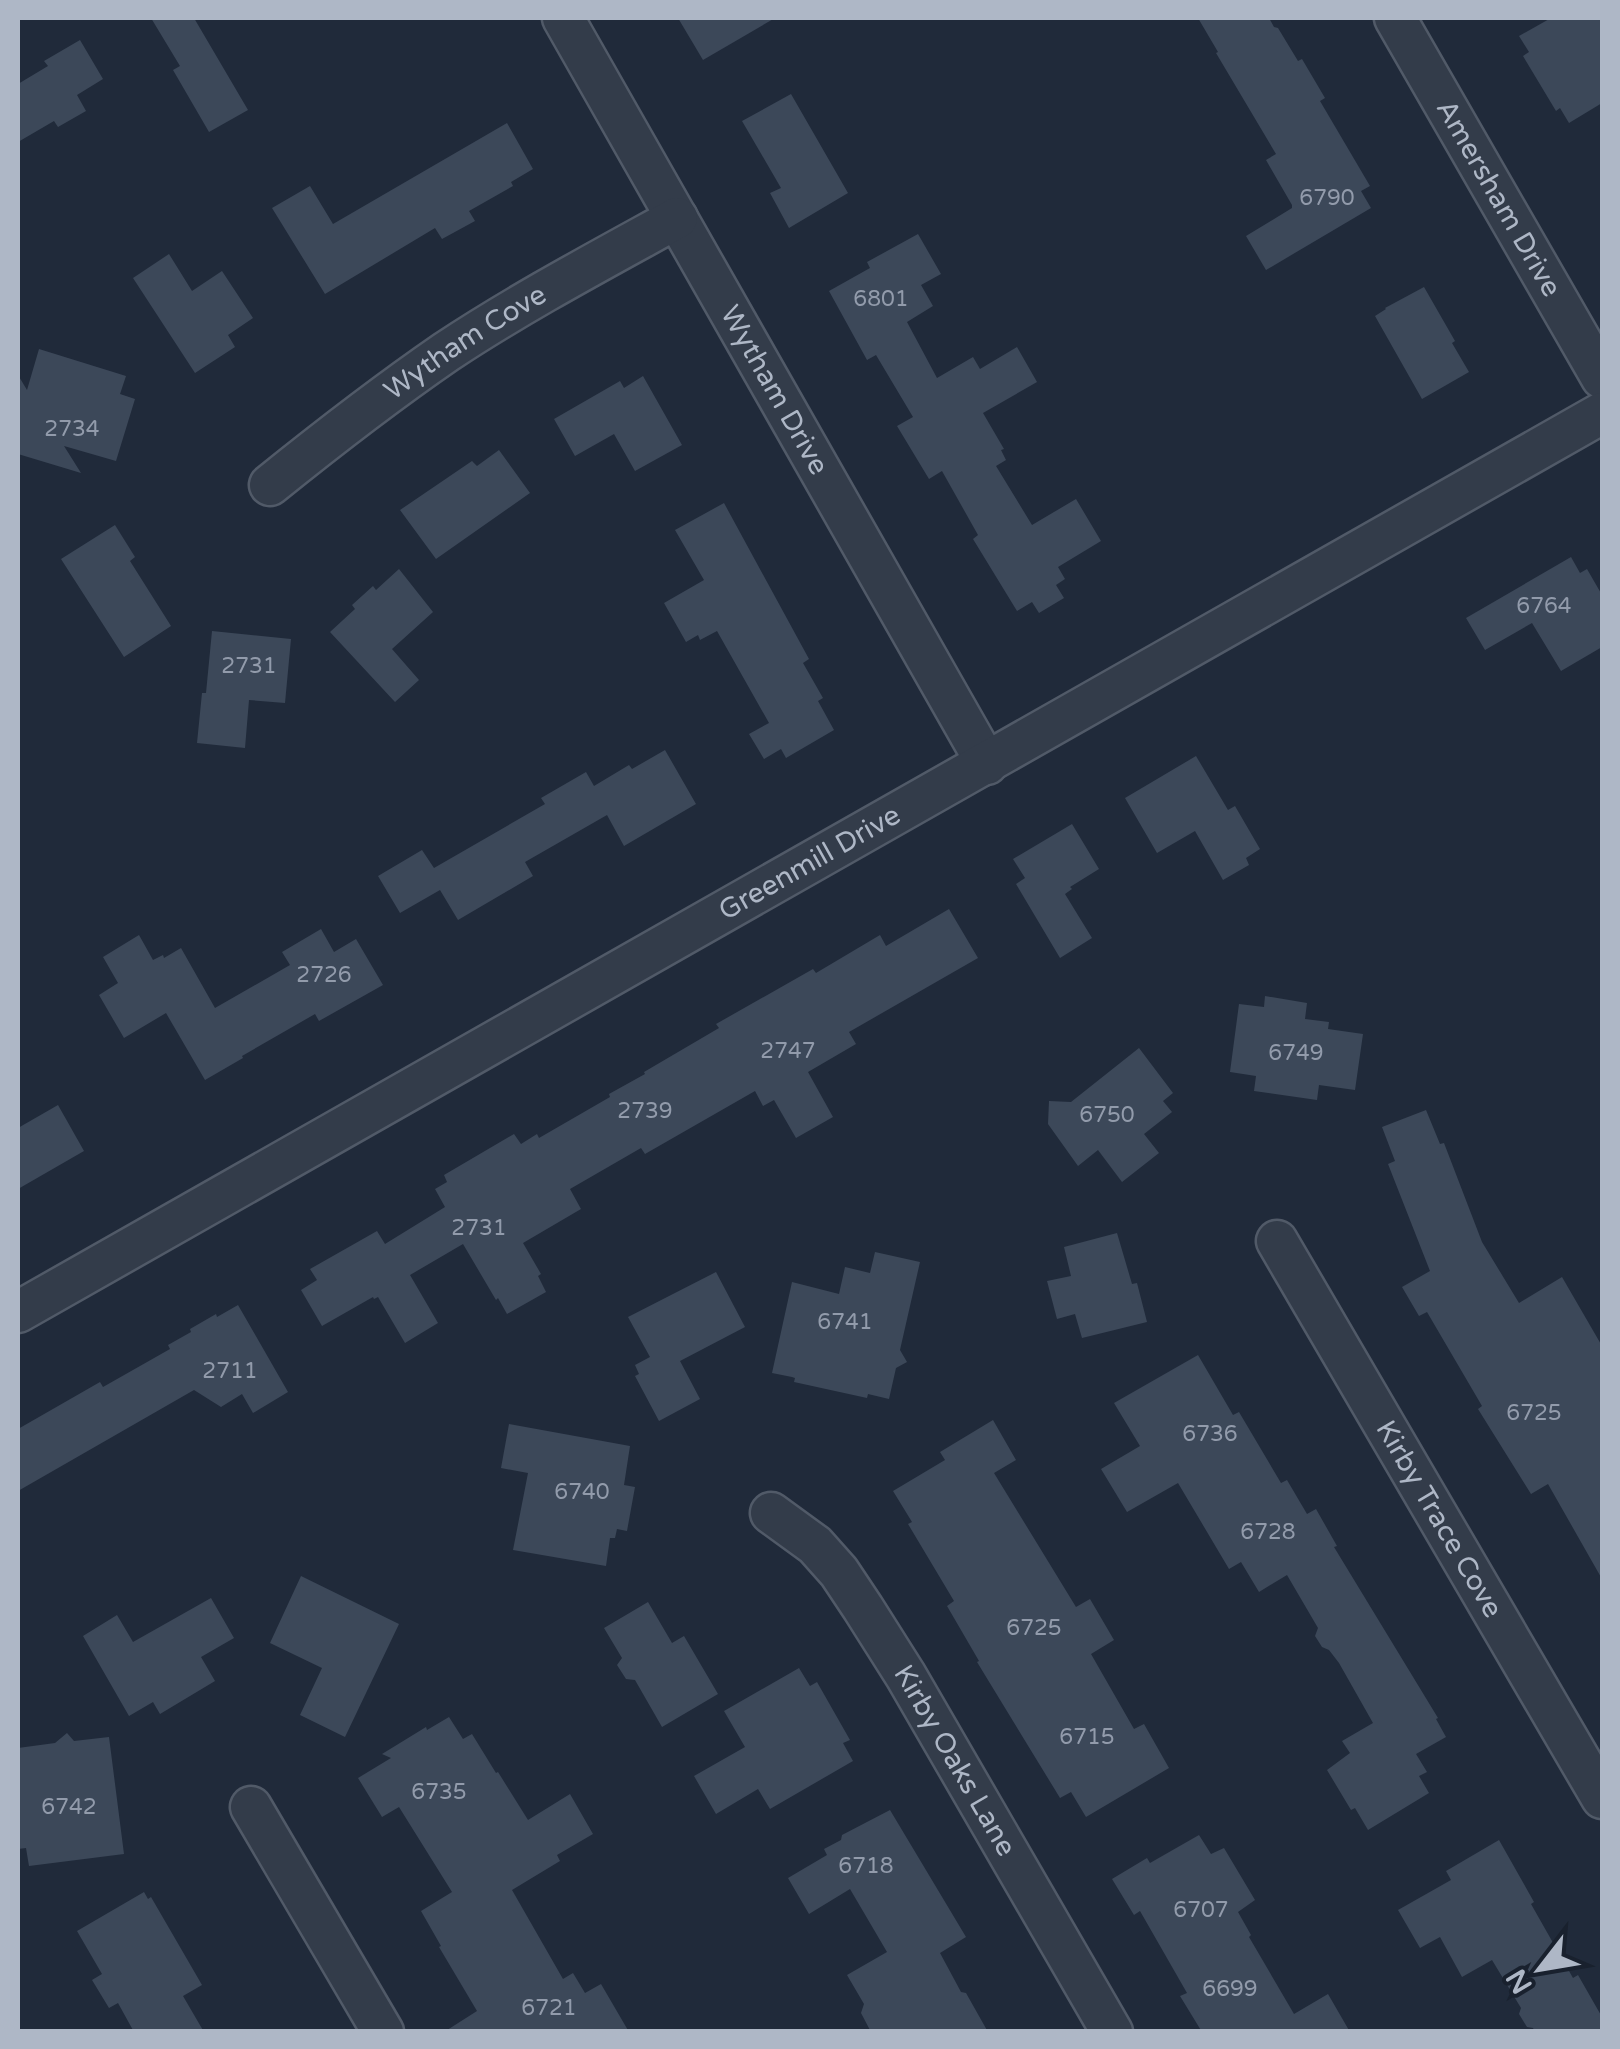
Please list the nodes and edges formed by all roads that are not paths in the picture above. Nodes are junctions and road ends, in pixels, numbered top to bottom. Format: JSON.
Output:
{"nodes":[{"id":1,"x":562,"y":18,"type":"edge"},
{"id":2,"x":1394,"y":18,"type":"edge"},
{"id":3,"x":677,"y":218,"type":"junction"},
{"id":4,"x":1602,"y":378,"type":"edge"},
{"id":5,"x":1602,"y":413,"type":"edge"},
{"id":6,"x":270,"y":486,"type":"dead end"},
{"id":7,"x":987,"y":764,"type":"junction"},
{"id":8,"x":1277,"y":1241,"type":"dead end"},
{"id":9,"x":18,"y":1312,"type":"edge"},
{"id":10,"x":771,"y":1513,"type":"dead end"},
{"id":11,"x":1602,"y":1798,"type":"edge"},
{"id":12,"x":251,"y":1807,"type":"dead end"},
{"id":13,"x":383,"y":2032,"type":"edge"},
{"id":14,"x":1112,"y":2032,"type":"edge"}],
"edges":[{"from":1,"to":3,"type":"street","name":"Wytham Drive"},
{"from":2,"to":4,"type":"street","name":"Amersham Drive"},
{"from":3,"to":6,"type":"street","name":"Wytham Cove"},
{"from":3,"to":7,"type":"street","name":"Wytham Drive"},
{"from":5,"to":7,"type":"street","name":"Greenmill Drive"},
{"from":7,"to":9,"type":"street","name":"Greenmill Drive"},
{"from":8,"to":11,"type":"street","name":"Kirby Trace Cove"},
{"from":10,"to":14,"type":"street","name":"Kirby Oaks Lane"},
{"from":12,"to":13,"type":"street"}]}
